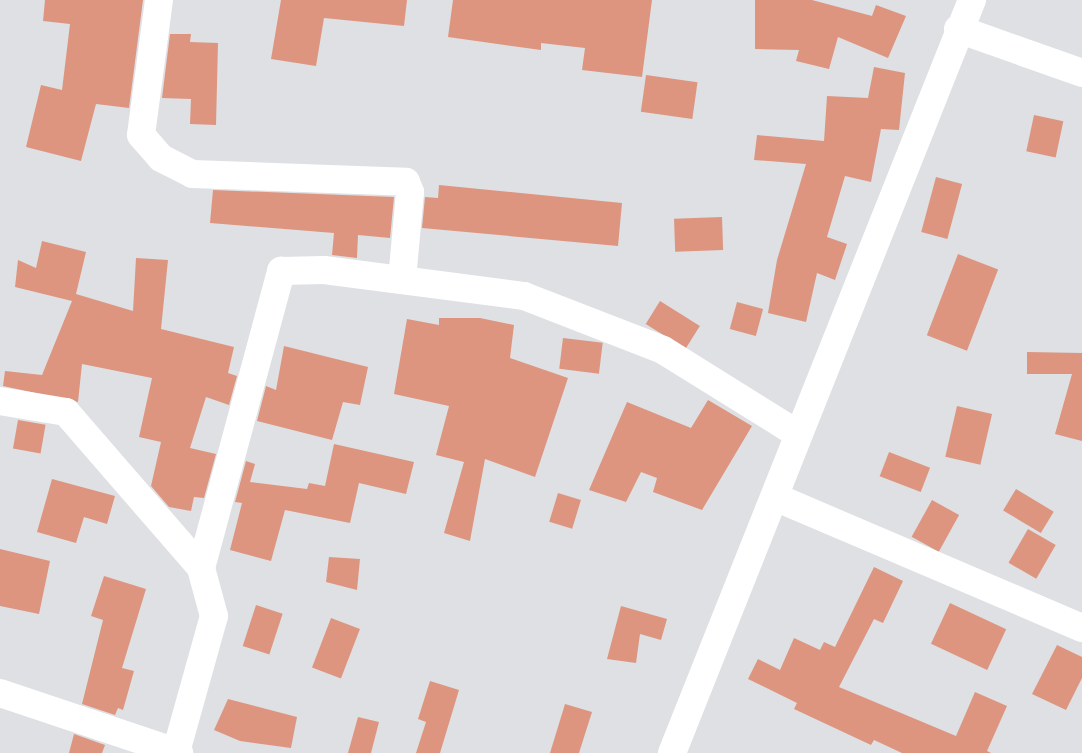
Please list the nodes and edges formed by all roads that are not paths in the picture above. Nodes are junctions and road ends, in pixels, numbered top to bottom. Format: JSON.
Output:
{"nodes":[{"id":1,"x":159,"y":0,"type":"edge"},
{"id":2,"x":972,"y":0,"type":"edge"},
{"id":3,"x":958,"y":29,"type":"junction"},
{"id":4,"x":1082,"y":73,"type":"edge"},
{"id":5,"x":402,"y":280,"type":"junction"},
{"id":6,"x":0,"y":401,"type":"edge"},
{"id":7,"x":798,"y":434,"type":"junction"},
{"id":8,"x":775,"y":497,"type":"junction"},
{"id":9,"x":201,"y":568,"type":"junction"},
{"id":10,"x":1082,"y":628,"type":"edge"},
{"id":11,"x":0,"y":693,"type":"edge"},
{"id":12,"x":163,"y":750,"type":"edge"},
{"id":13,"x":672,"y":753,"type":"edge"}],
"edges":[{"from":1,"to":5,"type":"street"},
{"from":2,"to":3,"type":"street"},
{"from":3,"to":4,"type":"street"},
{"from":3,"to":7,"type":"street"},
{"from":5,"to":7,"type":"street"},
{"from":5,"to":9,"type":"street"},
{"from":6,"to":9,"type":"street"},
{"from":7,"to":8,"type":"street"},
{"from":8,"to":10,"type":"street"},
{"from":8,"to":13,"type":"street"},
{"from":9,"to":12,"type":"street"},
{"from":11,"to":12,"type":"street"}]}
